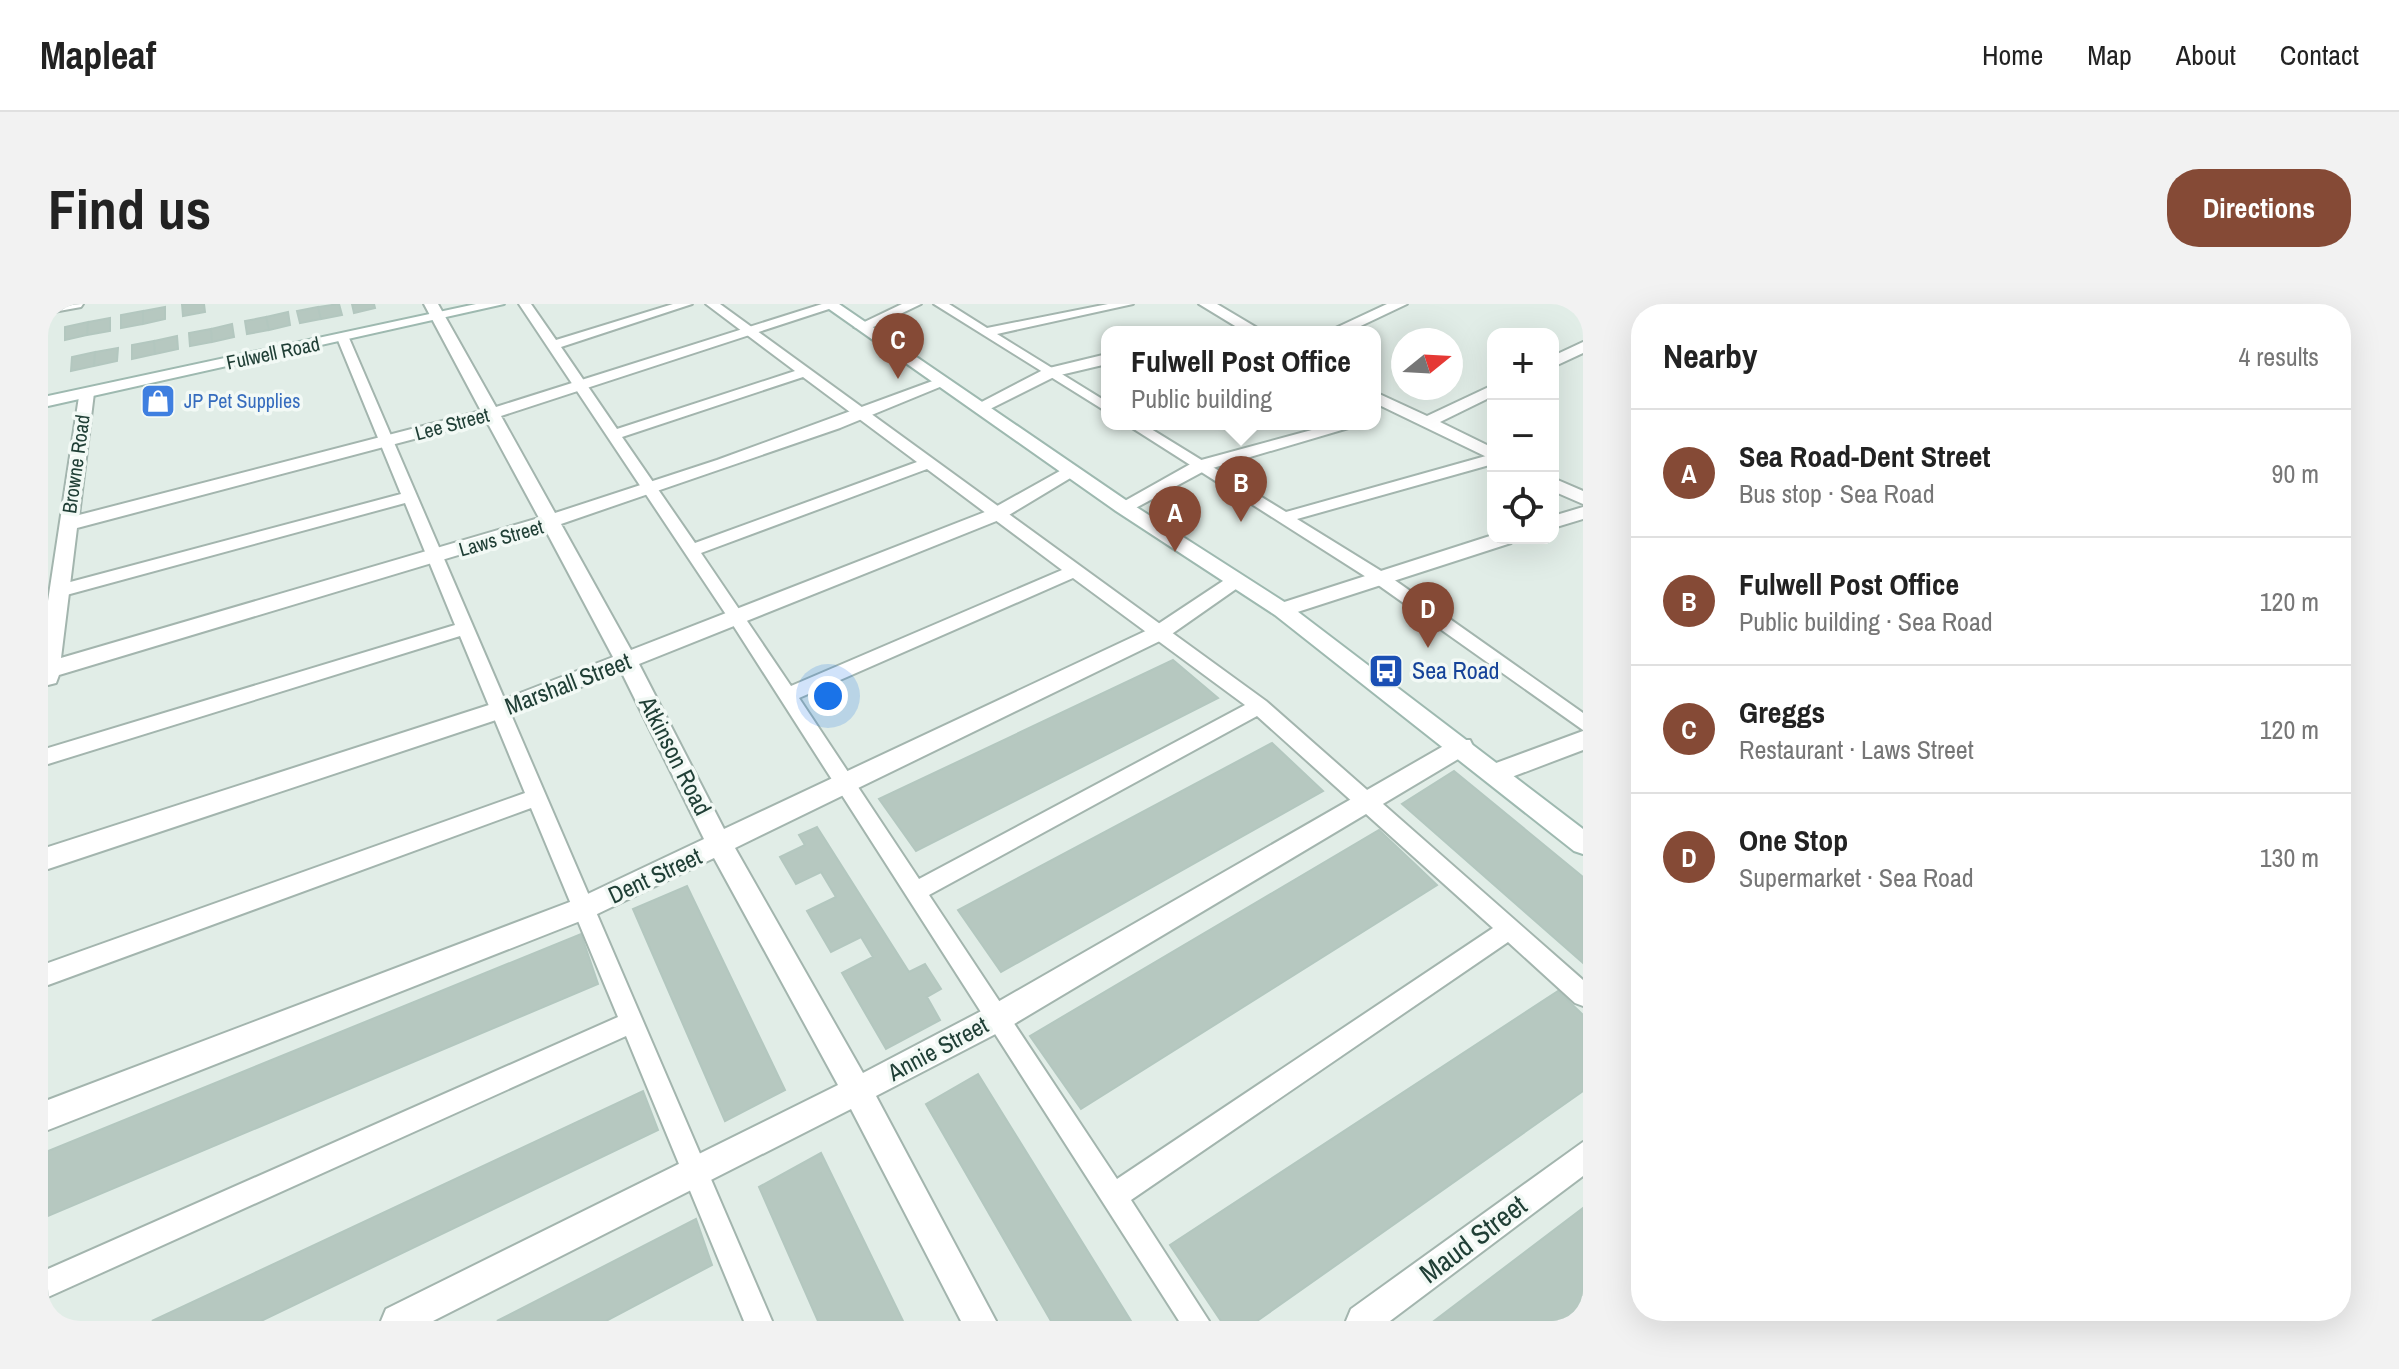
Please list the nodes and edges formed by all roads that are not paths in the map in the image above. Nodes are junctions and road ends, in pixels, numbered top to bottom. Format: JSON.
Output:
{"nodes":[{"id":1,"x":76,"y":304,"type":"edge"},
{"id":2,"x":497,"y":304,"type":"edge"},
{"id":3,"x":525,"y":304,"type":"edge"},
{"id":4,"x":686,"y":304,"type":"edge"},
{"id":5,"x":712,"y":304,"type":"edge"},
{"id":6,"x":914,"y":304,"type":"edge"},
{"id":7,"x":940,"y":304,"type":"edge"},
{"id":8,"x":1127,"y":304,"type":"edge"},
{"id":9,"x":1206,"y":304,"type":"edge"},
{"id":10,"x":1400,"y":304,"type":"edge"},
{"id":11,"x":830,"y":305,"type":"edge"},
{"id":12,"x":48,"y":309,"type":"edge"},
{"id":13,"x":434,"y":311,"type":"edge"},
{"id":14,"x":1245,"y":326,"type":"edge"},
{"id":15,"x":1349,"y":326,"type":"edge"},
{"id":16,"x":862,"y":327,"type":"junction"},
{"id":17,"x":986,"y":332,"type":"junction"},
{"id":18,"x":752,"y":333,"type":"junction"},
{"id":19,"x":343,"y":338,"type":"junction"},
{"id":20,"x":553,"y":345,"type":"junction"},
{"id":21,"x":1583,"y":347,"type":"edge"},
{"id":22,"x":1559,"y":359,"type":"edge"},
{"id":23,"x":1101,"y":360,"type":"edge"},
{"id":24,"x":806,"y":372,"type":"junction"},
{"id":25,"x":1051,"y":372,"type":"junction"},
{"id":26,"x":944,"y":382,"type":"junction"},
{"id":27,"x":580,"y":386,"type":"junction"},
{"id":28,"x":86,"y":393,"type":"junction"},
{"id":29,"x":1487,"y":393,"type":"edge"},
{"id":30,"x":1381,"y":400,"type":"edge"},
{"id":31,"x":48,"y":401,"type":"edge"},
{"id":32,"x":1101,"y":404,"type":"edge"},
{"id":33,"x":980,"y":407,"type":"junction"},
{"id":34,"x":1401,"y":411,"type":"junction"},
{"id":35,"x":491,"y":414,"type":"junction"},
{"id":36,"x":864,"y":414,"type":"junction"},
{"id":37,"x":1381,"y":416,"type":"edge"},
{"id":38,"x":1425,"y":423,"type":"junction"},
{"id":39,"x":1143,"y":430,"type":"edge"},
{"id":40,"x":1331,"y":430,"type":"edge"},
{"id":41,"x":614,"y":435,"type":"junction"},
{"id":42,"x":386,"y":442,"type":"junction"},
{"id":43,"x":1487,"y":454,"type":"edge"},
{"id":44,"x":1487,"y":459,"type":"edge"},
{"id":45,"x":929,"y":463,"type":"junction"},
{"id":46,"x":1200,"y":466,"type":"junction"},
{"id":47,"x":1073,"y":471,"type":"junction"},
{"id":48,"x":1559,"y":487,"type":"edge"},
{"id":49,"x":650,"y":489,"type":"junction"},
{"id":50,"x":409,"y":497,"type":"junction"},
{"id":51,"x":1583,"y":498,"type":"edge"},
{"id":52,"x":1123,"y":507,"type":"junction"},
{"id":53,"x":1583,"y":513,"type":"edge"},
{"id":54,"x":997,"y":514,"type":"junction"},
{"id":55,"x":1284,"y":518,"type":"junction"},
{"id":56,"x":1559,"y":520,"type":"edge"},
{"id":57,"x":68,"y":524,"type":"junction"},
{"id":58,"x":551,"y":524,"type":"junction"},
{"id":59,"x":1487,"y":543,"type":"edge"},
{"id":60,"x":692,"y":550,"type":"junction"},
{"id":61,"x":435,"y":557,"type":"junction"},
{"id":62,"x":1074,"y":571,"type":"junction"},
{"id":63,"x":1380,"y":578,"type":"junction"},
{"id":64,"x":1236,"y":582,"type":"junction"},
{"id":65,"x":59,"y":591,"type":"junction"},
{"id":66,"x":1282,"y":610,"type":"junction"},
{"id":67,"x":737,"y":618,"type":"junction"},
{"id":68,"x":465,"y":628,"type":"junction"},
{"id":69,"x":1159,"y":633,"type":"junction"},
{"id":70,"x":627,"y":662,"type":"junction"},
{"id":71,"x":49,"y":670,"type":"edge"},
{"id":72,"x":48,"y":677,"type":"edge"},
{"id":73,"x":787,"y":695,"type":"junction"},
{"id":74,"x":1259,"y":706,"type":"junction"},
{"id":75,"x":500,"y":710,"type":"junction"},
{"id":76,"x":1583,"y":723,"type":"edge"},
{"id":77,"x":1583,"y":740,"type":"edge"},
{"id":78,"x":1462,"y":746,"type":"junction"},
{"id":79,"x":48,"y":756,"type":"edge"},
{"id":80,"x":1496,"y":773,"type":"junction"},
{"id":81,"x":845,"y":785,"type":"junction"},
{"id":82,"x":537,"y":797,"type":"junction"},
{"id":83,"x":1368,"y":802,"type":"junction"},
{"id":84,"x":1583,"y":843,"type":"edge"},
{"id":85,"x":720,"y":845,"type":"junction"},
{"id":86,"x":48,"y":858,"type":"edge"},
{"id":87,"x":916,"y":891,"type":"junction"},
{"id":88,"x":584,"y":908,"type":"junction"},
{"id":89,"x":1510,"y":929,"type":"junction"},
{"id":90,"x":48,"y":974,"type":"edge"},
{"id":91,"x":1583,"y":995,"type":"edge"},
{"id":92,"x":999,"y":1017,"type":"junction"},
{"id":93,"x":632,"y":1022,"type":"junction"},
{"id":94,"x":858,"y":1092,"type":"junction"},
{"id":95,"x":48,"y":1115,"type":"edge"},
{"id":96,"x":1583,"y":1157,"type":"edge"},
{"id":97,"x":696,"y":1175,"type":"junction"},
{"id":98,"x":1115,"y":1196,"type":"junction"},
{"id":99,"x":48,"y":1283,"type":"edge"},
{"id":100,"x":398,"y":1321,"type":"edge"},
{"id":101,"x":758,"y":1321,"type":"edge"},
{"id":102,"x":979,"y":1321,"type":"edge"},
{"id":103,"x":1195,"y":1321,"type":"edge"},
{"id":104,"x":1363,"y":1321,"type":"edge"}],
"edges":[{"from":1,"to":12,"type":"street"},
{"from":2,"to":13,"type":"street","name":"Fulwell Road"},
{"from":3,"to":20,"type":"lane"},
{"from":4,"to":20,"type":"lane"},
{"from":5,"to":18,"type":"lane"},
{"from":6,"to":16,"type":"street"},
{"from":7,"to":17,"type":"lane"},
{"from":8,"to":17,"type":"lane"},
{"from":9,"to":14,"type":"street"},
{"from":10,"to":15,"type":"street"},
{"from":11,"to":16,"type":"street"},
{"from":11,"to":18,"type":"street","name":"Lee Street"},
{"from":13,"to":19,"type":"street","name":"Fulwell Road"},
{"from":13,"to":35,"type":"street","name":"Atkinson Road"},
{"from":16,"to":26,"type":"street"},
{"from":17,"to":25,"type":"lane"},
{"from":18,"to":24,"type":"lane"},
{"from":18,"to":27,"type":"street","name":"Lee Street"},
{"from":19,"to":28,"type":"street","name":"Fulwell Road"},
{"from":19,"to":42,"type":"lane"},
{"from":20,"to":27,"type":"lane"},
{"from":21,"to":22,"type":"street"},
{"from":23,"to":25,"type":"street"},
{"from":24,"to":36,"type":"lane"},
{"from":24,"to":41,"type":"lane"},
{"from":25,"to":32,"type":"lane"},
{"from":25,"to":33,"type":"street"},
{"from":26,"to":33,"type":"street"},
{"from":26,"to":36,"type":"street","name":"Laws Street"},
{"from":27,"to":35,"type":"street","name":"Lee Street"},
{"from":27,"to":41,"type":"lane"},
{"from":28,"to":31,"type":"street","name":"Fulwell Road"},
{"from":28,"to":57,"type":"street","name":"Browne Road"},
{"from":29,"to":38,"type":"street"},
{"from":30,"to":34,"type":"street"},
{"from":33,"to":47,"type":"street"},
{"from":34,"to":37,"type":"street"},
{"from":34,"to":38,"type":"street"},
{"from":35,"to":42,"type":"street","name":"Lee Street"},
{"from":35,"to":58,"type":"street","name":"Atkinson Road"},
{"from":36,"to":45,"type":"lane"},
{"from":36,"to":49,"type":"street","name":"Laws Street"},
{"from":38,"to":43,"type":"street"},
{"from":39,"to":46,"type":"lane"},
{"from":40,"to":46,"type":"street"},
{"from":41,"to":49,"type":"lane"},
{"from":42,"to":50,"type":"lane"},
{"from":42,"to":57,"type":"street","name":"Lee Street"},
{"from":44,"to":55,"type":"lane"},
{"from":45,"to":54,"type":"lane"},
{"from":45,"to":60,"type":"lane"},
{"from":46,"to":52,"type":"street"},
{"from":46,"to":55,"type":"lane"},
{"from":47,"to":52,"type":"street"},
{"from":47,"to":54,"type":"street","name":"Marshall Street"},
{"from":48,"to":51,"type":"street"},
{"from":49,"to":58,"type":"street","name":"Laws Street"},
{"from":49,"to":60,"type":"lane"},
{"from":50,"to":61,"type":"lane"},
{"from":50,"to":65,"type":"lane"},
{"from":52,"to":64,"type":"street"},
{"from":53,"to":56,"type":"street"},
{"from":54,"to":62,"type":"lane"},
{"from":54,"to":67,"type":"street","name":"Marshall Street"},
{"from":55,"to":63,"type":"lane"},
{"from":57,"to":65,"type":"street","name":"Browne Road"},
{"from":58,"to":61,"type":"street","name":"Laws Street"},
{"from":58,"to":70,"type":"street","name":"Atkinson Road"},
{"from":59,"to":63,"type":"street"},
{"from":60,"to":67,"type":"lane"},
{"from":61,"to":68,"type":"lane"},
{"from":61,"to":71,"type":"street","name":"Laws Street"},
{"from":62,"to":69,"type":"lane"},
{"from":62,"to":73,"type":"lane"},
{"from":63,"to":66,"type":"street"},
{"from":63,"to":76,"type":"lane"},
{"from":64,"to":66,"type":"street"},
{"from":64,"to":69,"type":"street","name":"Dent Street"},
{"from":65,"to":71,"type":"street","name":"Browne Road"},
{"from":66,"to":78,"type":"street"},
{"from":67,"to":70,"type":"street","name":"Marshall Street"},
{"from":67,"to":73,"type":"lane"},
{"from":68,"to":75,"type":"lane"},
{"from":68,"to":79,"type":"lane"},
{"from":69,"to":74,"type":"lane"},
{"from":69,"to":81,"type":"street","name":"Dent Street"},
{"from":70,"to":75,"type":"street","name":"Marshall Street"},
{"from":70,"to":85,"type":"street","name":"Atkinson Road"},
{"from":71,"to":72,"type":"street","name":"Browne Road"},
{"from":73,"to":81,"type":"lane"},
{"from":74,"to":83,"type":"lane"},
{"from":74,"to":87,"type":"lane"},
{"from":75,"to":82,"type":"lane"},
{"from":75,"to":86,"type":"street","name":"Marshall Street"},
{"from":77,"to":80,"type":"street"},
{"from":78,"to":80,"type":"street"},
{"from":78,"to":83,"type":"street","name":"Annie Street"},
{"from":80,"to":84,"type":"street"},
{"from":81,"to":85,"type":"street","name":"Dent Street"},
{"from":81,"to":87,"type":"lane"},
{"from":82,"to":88,"type":"lane"},
{"from":82,"to":90,"type":"lane"},
{"from":83,"to":89,"type":"lane"},
{"from":83,"to":92,"type":"street","name":"Annie Street"},
{"from":85,"to":88,"type":"street","name":"Dent Street"},
{"from":85,"to":94,"type":"street","name":"Atkinson Road"},
{"from":87,"to":92,"type":"lane"},
{"from":88,"to":93,"type":"lane"},
{"from":88,"to":95,"type":"street","name":"Dent Street"},
{"from":89,"to":91,"type":"lane"},
{"from":89,"to":98,"type":"lane"},
{"from":92,"to":94,"type":"street","name":"Annie Street"},
{"from":92,"to":98,"type":"lane"},
{"from":93,"to":97,"type":"lane"},
{"from":93,"to":99,"type":"lane"},
{"from":94,"to":97,"type":"street","name":"Annie Street"},
{"from":94,"to":102,"type":"street","name":"Atkinson Road"},
{"from":96,"to":104,"type":"street","name":"Maud Street"},
{"from":97,"to":100,"type":"street","name":"Annie Street"},
{"from":97,"to":101,"type":"lane"},
{"from":98,"to":103,"type":"lane"}]}
